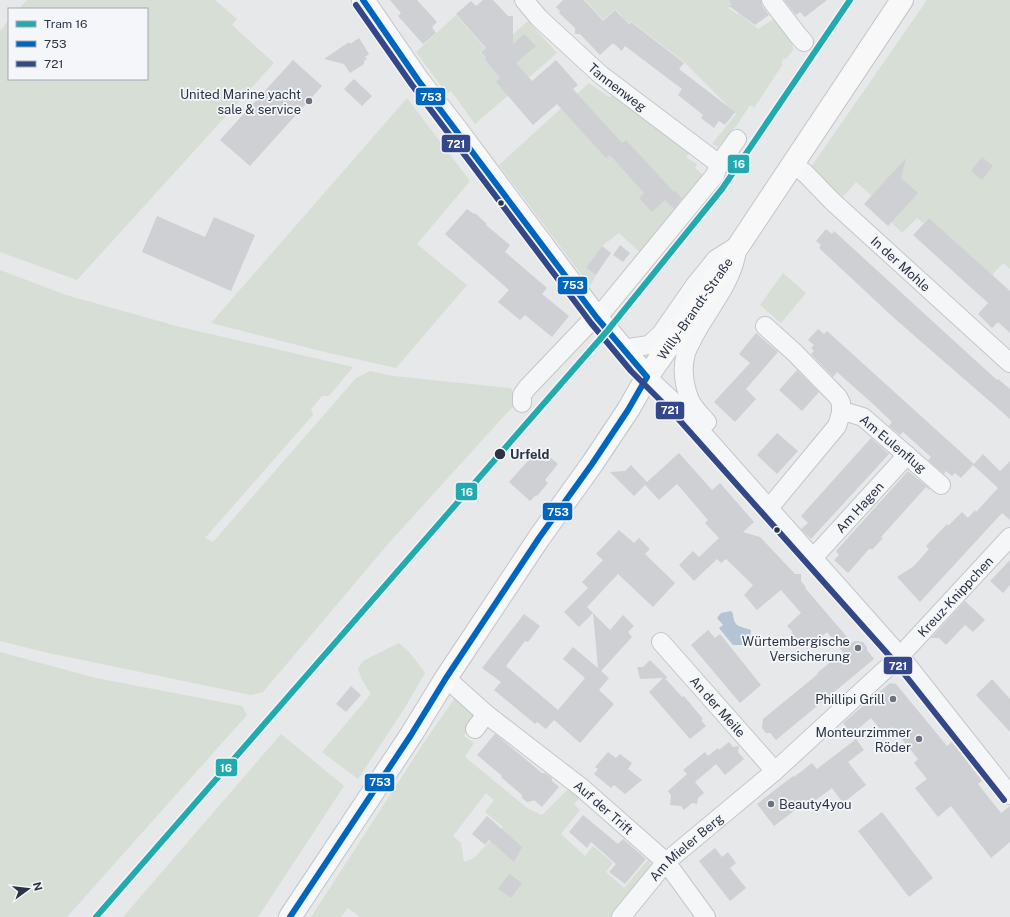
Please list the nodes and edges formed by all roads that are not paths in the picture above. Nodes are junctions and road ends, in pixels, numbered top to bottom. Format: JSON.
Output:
{"nodes":[{"id":1,"x":363,"y":0,"type":"edge"},
{"id":2,"x":524,"y":0,"type":"edge"},
{"id":3,"x":771,"y":0,"type":"edge"},
{"id":4,"x":902,"y":0,"type":"edge"},
{"id":5,"x":804,"y":42,"type":"dead end"},
{"id":6,"x":737,"y":139,"type":"dead end"},
{"id":7,"x":719,"y":164,"type":"junction"},
{"id":8,"x":793,"y":164,"type":"junction"},
{"id":9,"x":739,"y":245,"type":"junction"},
{"id":10,"x":597,"y":318,"type":"junction"},
{"id":11,"x":765,"y":326,"type":"dead end"},
{"id":12,"x":622,"y":349,"type":"junction"},
{"id":13,"x":1010,"y":363,"type":"edge"},
{"id":14,"x":647,"y":377,"type":"junction"},
{"id":15,"x":522,"y":403,"type":"dead end"},
{"id":16,"x":841,"y":413,"type":"junction"},
{"id":17,"x":907,"y":456,"type":"junction"},
{"id":18,"x":746,"y":483,"type":"junction"},
{"id":19,"x":942,"y":485,"type":"dead end"},
{"id":20,"x":769,"y":508,"type":"junction"},
{"id":21,"x":1010,"y":537,"type":"edge"},
{"id":22,"x":813,"y":558,"type":"junction"},
{"id":23,"x":661,"y":642,"type":"dead end"},
{"id":24,"x":900,"y":656,"type":"junction"},
{"id":25,"x":446,"y":678,"type":"junction"},
{"id":26,"x":486,"y":714,"type":"junction"},
{"id":27,"x":475,"y":729,"type":"dead end"},
{"id":28,"x":775,"y":771,"type":"junction"},
{"id":29,"x":1010,"y":795,"type":"edge"},
{"id":30,"x":666,"y":862,"type":"junction"},
{"id":31,"x":290,"y":917,"type":"edge"},
{"id":32,"x":621,"y":917,"type":"edge"},
{"id":33,"x":706,"y":917,"type":"edge"}],
"edges":[{"from":1,"to":10,"type":"main road"},
{"from":2,"to":7,"type":"street","name":"Tannenweg"},
{"from":3,"to":5,"type":"street"},
{"from":4,"to":8,"type":"main road","name":"Willy-Brandt-Straße"},
{"from":6,"to":7,"type":"street"},
{"from":7,"to":10,"type":"street"},
{"from":8,"to":9,"type":"main road","name":"Willy-Brandt-Straße"},
{"from":8,"to":13,"type":"street","name":"In der Mohle"},
{"from":9,"to":12,"type":"street"},
{"from":9,"to":14,"type":"main road","name":"Willy-Brandt-Straße"},
{"from":9,"to":18,"type":"street"},
{"from":10,"to":12,"type":"main road"},
{"from":10,"to":15,"type":"street"},
{"from":11,"to":16,"type":"street","name":"Am Eulenflug"},
{"from":12,"to":14,"type":"main road"},
{"from":14,"to":18,"type":"street"},
{"from":14,"to":25,"type":"main road","name":"Willy-Brandt-Straße"},
{"from":16,"to":17,"type":"street","name":"Am Eulenflug"},
{"from":16,"to":20,"type":"street","name":"Am Eulenflug"},
{"from":17,"to":19,"type":"street","name":"Am Eulenflug"},
{"from":17,"to":22,"type":"street","name":"Am Hagen"},
{"from":18,"to":20,"type":"street"},
{"from":20,"to":22,"type":"street"},
{"from":21,"to":24,"type":"street","name":"Kreuz-Knippchen"},
{"from":22,"to":24,"type":"street"},
{"from":23,"to":28,"type":"street","name":"An der Meile"},
{"from":24,"to":28,"type":"street","name":"Am Mieler Berg"},
{"from":24,"to":29,"type":"street"},
{"from":25,"to":26,"type":"street","name":"Auf der Trift"},
{"from":25,"to":31,"type":"main road","name":"Willy-Brandt-Straße"},
{"from":26,"to":27,"type":"street"},
{"from":26,"to":30,"type":"street","name":"Auf der Trift"},
{"from":28,"to":30,"type":"street","name":"Am Mieler Berg"},
{"from":30,"to":32,"type":"street","name":"Am Mieler Berg"},
{"from":30,"to":33,"type":"street","name":"Auf der Trift"}]}
